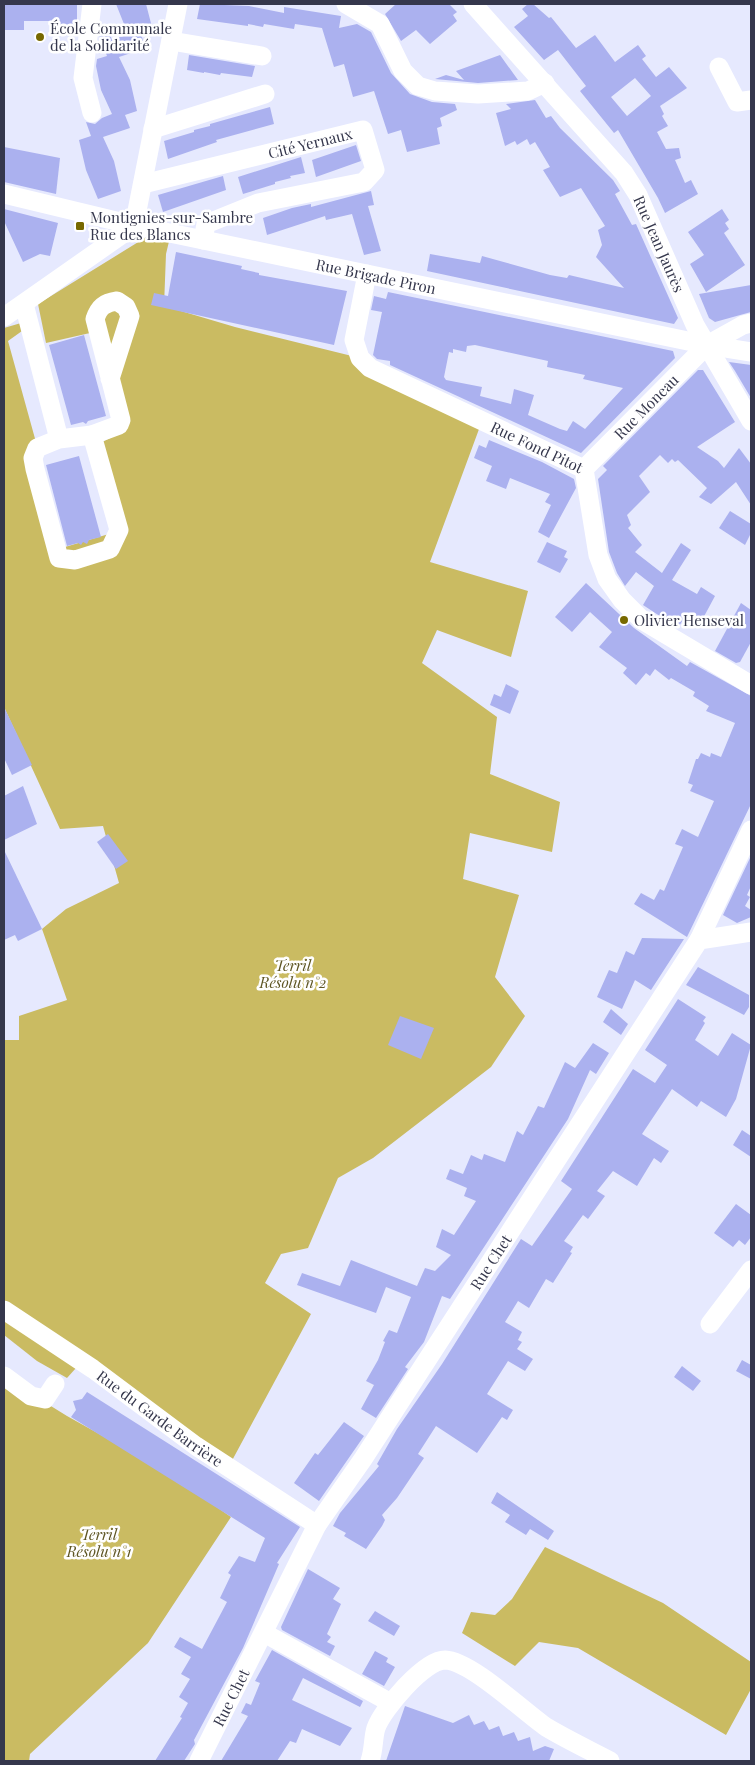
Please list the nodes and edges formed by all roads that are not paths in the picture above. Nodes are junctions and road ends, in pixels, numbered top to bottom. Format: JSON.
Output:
{"nodes":[{"id":1,"x":92,"y":4,"type":"edge"},
{"id":2,"x":178,"y":4,"type":"edge"},
{"id":3,"x":341,"y":4,"type":"edge"},
{"id":4,"x":347,"y":4,"type":"edge"},
{"id":5,"x":474,"y":4,"type":"edge"},
{"id":6,"x":171,"y":41,"type":"junction"},
{"id":7,"x":262,"y":56,"type":"dead end"},
{"id":8,"x":719,"y":67,"type":"dead end"},
{"id":9,"x":545,"y":83,"type":"junction"},
{"id":10,"x":265,"y":94,"type":"dead end"},
{"id":11,"x":751,"y":100,"type":"edge"},
{"id":12,"x":92,"y":113,"type":"dead end"},
{"id":13,"x":153,"y":129,"type":"junction"},
{"id":14,"x":142,"y":184,"type":"junction"},
{"id":15,"x":4,"y":194,"type":"edge"},
{"id":16,"x":134,"y":226,"type":"junction"},
{"id":17,"x":203,"y":240,"type":"junction"},
{"id":18,"x":367,"y":274,"type":"junction"},
{"id":19,"x":24,"y":304,"type":"junction"},
{"id":20,"x":4,"y":317,"type":"edge"},
{"id":21,"x":751,"y":323,"type":"edge"},
{"id":22,"x":707,"y":345,"type":"junction"},
{"id":23,"x":751,"y":352,"type":"edge"},
{"id":24,"x":110,"y":379,"type":"dead end"},
{"id":25,"x":751,"y":421,"type":"edge"},
{"id":26,"x":92,"y":435,"type":"junction"},
{"id":27,"x":59,"y":439,"type":"junction"},
{"id":28,"x":584,"y":469,"type":"junction"},
{"id":29,"x":751,"y":685,"type":"edge"},
{"id":30,"x":751,"y":830,"type":"edge"},
{"id":31,"x":751,"y":932,"type":"edge"},
{"id":32,"x":700,"y":940,"type":"junction"},
{"id":33,"x":751,"y":1270,"type":"edge"},
{"id":34,"x":4,"y":1310,"type":"edge"},
{"id":35,"x":710,"y":1324,"type":"dead end"},
{"id":36,"x":4,"y":1376,"type":"edge"},
{"id":37,"x":55,"y":1384,"type":"dead end"},
{"id":38,"x":317,"y":1526,"type":"junction"},
{"id":39,"x":264,"y":1633,"type":"junction"},
{"id":40,"x":391,"y":1703,"type":"junction"},
{"id":41,"x":199,"y":1761,"type":"edge"},
{"id":42,"x":370,"y":1761,"type":"edge"},
{"id":43,"x":610,"y":1761,"type":"edge"}],
"edges":[{"from":1,"to":12,"type":"street"},
{"from":2,"to":6,"type":"street"},
{"from":3,"to":4,"type":"street"},
{"from":4,"to":9,"type":"street"},
{"from":5,"to":9,"type":"street","name":"Rue Jean Jaurès"},
{"from":6,"to":7,"type":"street"},
{"from":6,"to":13,"type":"street"},
{"from":8,"to":11,"type":"street"},
{"from":9,"to":22,"type":"street","name":"Rue Jean Jaurès"},
{"from":10,"to":13,"type":"street"},
{"from":13,"to":14,"type":"street"},
{"from":14,"to":16,"type":"street"},
{"from":14,"to":17,"type":"street","name":"Cité Yernaux"},
{"from":15,"to":16,"type":"street","name":"Rue Brigade Piron"},
{"from":16,"to":17,"type":"street","name":"Rue Brigade Piron"},
{"from":16,"to":19,"type":"street"},
{"from":17,"to":18,"type":"street","name":"Rue Brigade Piron"},
{"from":18,"to":22,"type":"street","name":"Rue Brigade Piron"},
{"from":18,"to":28,"type":"street","name":"Rue Fond Pitot"},
{"from":19,"to":20,"type":"street"},
{"from":19,"to":27,"type":"street"},
{"from":21,"to":22,"type":"street","name":"Rue Moneau"},
{"from":22,"to":23,"type":"street","name":"Rue Brigade Piron"},
{"from":22,"to":25,"type":"street","name":"Rue Jean Jaurès"},
{"from":22,"to":28,"type":"street","name":"Rue Moneau"},
{"from":24,"to":26,"type":"street"},
{"from":26,"to":27,"type":"street"},
{"from":26,"to":27,"type":"street"},
{"from":28,"to":29,"type":"street","name":"Rue Fond Pitot"},
{"from":30,"to":32,"type":"street","name":"Rue Chet"},
{"from":31,"to":32,"type":"street"},
{"from":32,"to":38,"type":"street","name":"Rue Chet"},
{"from":33,"to":35,"type":"street"},
{"from":34,"to":38,"type":"street","name":"Rue du Garde Barrière"},
{"from":36,"to":37,"type":"street"},
{"from":38,"to":39,"type":"street","name":"Rue Chet"},
{"from":39,"to":40,"type":"street"},
{"from":39,"to":41,"type":"street","name":"Rue Chet"},
{"from":40,"to":42,"type":"street"},
{"from":40,"to":43,"type":"street"}]}
